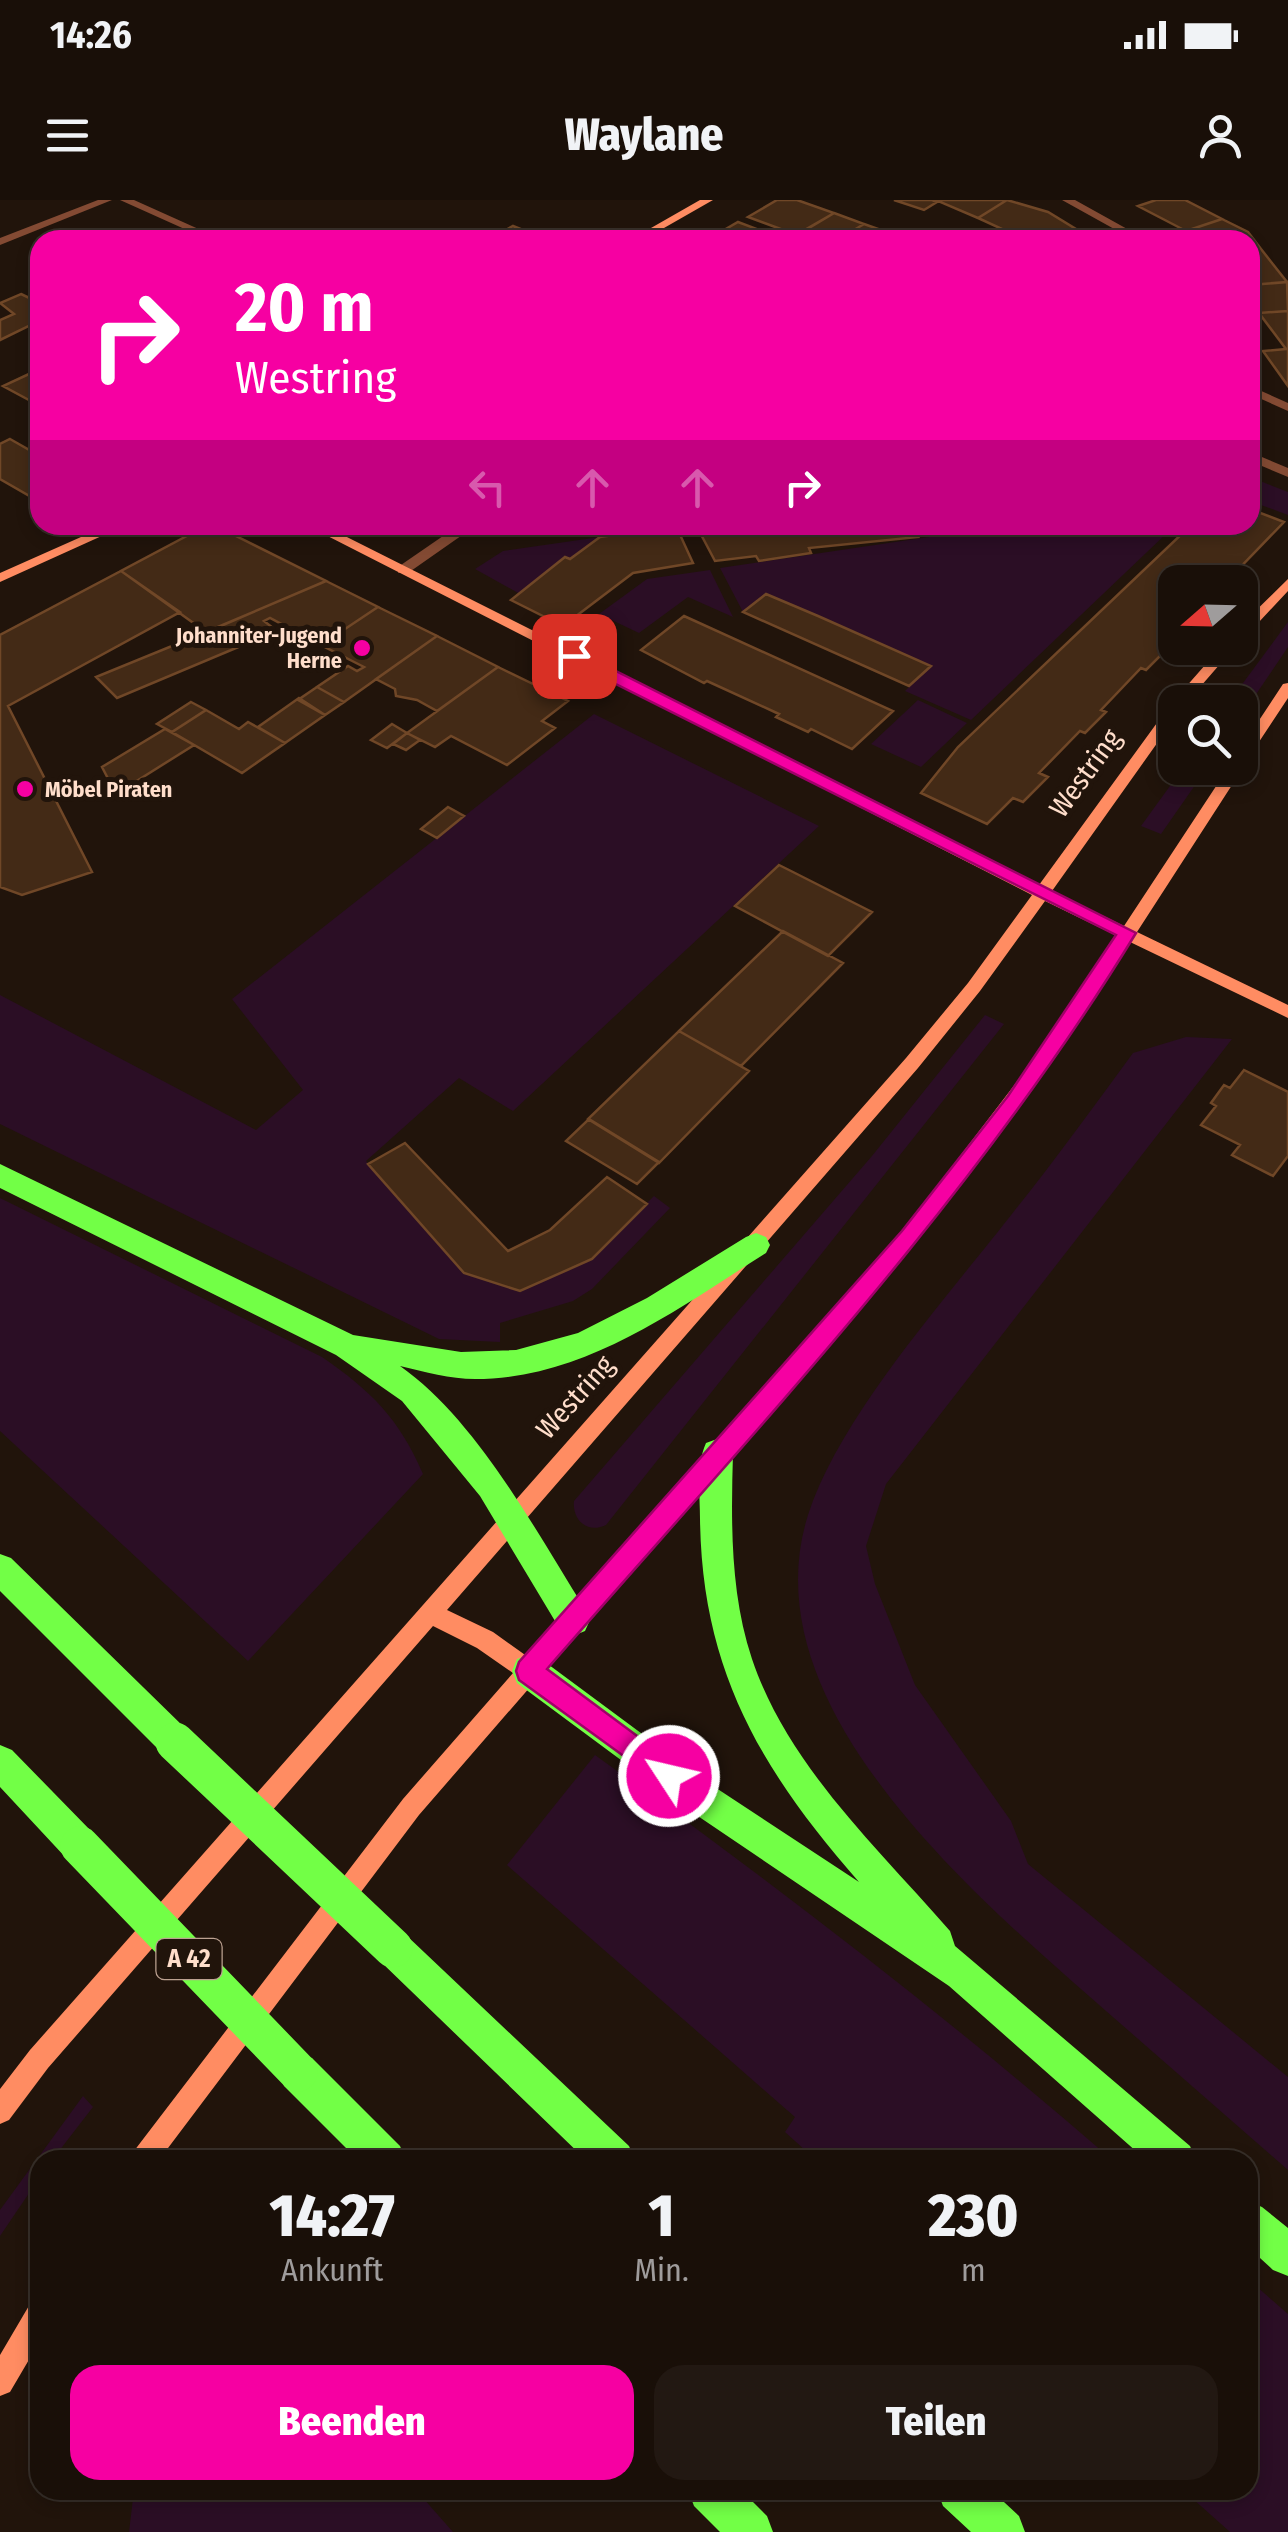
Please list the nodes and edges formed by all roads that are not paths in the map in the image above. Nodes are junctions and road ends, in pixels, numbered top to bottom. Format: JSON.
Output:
{"nodes":[{"id":1,"x":108,"y":200,"type":"edge"},
{"id":2,"x":124,"y":200,"type":"edge"},
{"id":3,"x":708,"y":200,"type":"edge"},
{"id":4,"x":1067,"y":200,"type":"edge"},
{"id":5,"x":30,"y":230,"type":"edge"},
{"id":6,"x":31,"y":230,"type":"edge"},
{"id":7,"x":194,"y":230,"type":"edge"},
{"id":8,"x":653,"y":230,"type":"edge"},
{"id":9,"x":1123,"y":230,"type":"edge"},
{"id":10,"x":0,"y":242,"type":"edge"},
{"id":11,"x":1260,"y":394,"type":"edge"},
{"id":12,"x":1288,"y":406,"type":"edge"},
{"id":13,"x":1260,"y":460,"type":"edge"},
{"id":14,"x":1288,"y":472,"type":"edge"},
{"id":15,"x":97,"y":535,"type":"edge"},
{"id":16,"x":334,"y":535,"type":"edge"},
{"id":17,"x":449,"y":535,"type":"edge"},
{"id":18,"x":403,"y":570,"type":"junction"},
{"id":19,"x":0,"y":578,"type":"edge"},
{"id":20,"x":1288,"y":583,"type":"edge"},
{"id":21,"x":1258,"y":615,"type":"edge"},
{"id":22,"x":1212,"y":665,"type":"edge"},
{"id":23,"x":1195,"y":685,"type":"edge"},
{"id":24,"x":1288,"y":687,"type":"edge"},
{"id":25,"x":1158,"y":731,"type":"edge"},
{"id":26,"x":1258,"y":733,"type":"edge"},
{"id":27,"x":1225,"y":785,"type":"edge"},
{"id":28,"x":1040,"y":892,"type":"junction"},
{"id":29,"x":1127,"y":933,"type":"junction"},
{"id":30,"x":1288,"y":1012,"type":"edge"},
{"id":31,"x":0,"y":1175,"type":"edge"},
{"id":32,"x":756,"y":1245,"type":"junction"},
{"id":33,"x":348,"y":1346,"type":"junction"},
{"id":34,"x":717,"y":1453,"type":"junction"},
{"id":35,"x":511,"y":1518,"type":"junction"},
{"id":36,"x":0,"y":1569,"type":"edge"},
{"id":37,"x":432,"y":1614,"type":"junction"},
{"id":38,"x":573,"y":1620,"type":"junction"},
{"id":39,"x":528,"y":1671,"type":"junction"},
{"id":40,"x":0,"y":1762,"type":"edge"},
{"id":41,"x":962,"y":1973,"type":"junction"},
{"id":42,"x":0,"y":2111,"type":"edge"},
{"id":43,"x":151,"y":2150,"type":"edge"},
{"id":44,"x":376,"y":2150,"type":"edge"},
{"id":45,"x":604,"y":2150,"type":"edge"},
{"id":46,"x":1165,"y":2150,"type":"edge"},
{"id":47,"x":1258,"y":2230,"type":"edge"},
{"id":48,"x":1288,"y":2255,"type":"edge"},
{"id":49,"x":30,"y":2331,"type":"edge"},
{"id":50,"x":0,"y":2382,"type":"edge"},
{"id":51,"x":720,"y":2500,"type":"edge"},
{"id":52,"x":970,"y":2500,"type":"edge"},
{"id":53,"x":751,"y":2532,"type":"edge"},
{"id":54,"x":1003,"y":2532,"type":"edge"}],
"edges":[{"from":1,"to":6,"type":"street"},
{"from":2,"to":7,"type":"street"},
{"from":3,"to":8,"type":"main road"},
{"from":4,"to":9,"type":"street"},
{"from":5,"to":10,"type":"street"},
{"from":11,"to":12,"type":"street"},
{"from":13,"to":14,"type":"street"},
{"from":15,"to":19,"type":"main road"},
{"from":16,"to":18,"type":"main road"},
{"from":17,"to":18,"type":"street"},
{"from":18,"to":28,"type":"main road"},
{"from":20,"to":21,"type":"main road"},
{"from":22,"to":23,"type":"main road","name":"Westring"},
{"from":24,"to":26,"type":"main road"},
{"from":25,"to":28,"type":"main road","name":"Westring"},
{"from":27,"to":29,"type":"main road"},
{"from":28,"to":29,"type":"main road"},
{"from":28,"to":32,"type":"main road","name":"Westring"},
{"from":29,"to":30,"type":"main road"},
{"from":29,"to":34,"type":"main road"},
{"from":31,"to":33,"type":"highway"},
{"from":32,"to":33,"type":"highway"},
{"from":32,"to":35,"type":"main road","name":"Westring"},
{"from":33,"to":35,"type":"highway"},
{"from":34,"to":38,"type":"main road"},
{"from":34,"to":41,"type":"highway"},
{"from":35,"to":37,"type":"main road","name":"Westring"},
{"from":35,"to":38,"type":"highway"},
{"from":36,"to":45,"type":"highway","bridge":true},
{"from":37,"to":39,"type":"main road"},
{"from":37,"to":42,"type":"main road","name":"Westring"},
{"from":38,"to":39,"type":"main road"},
{"from":39,"to":41,"type":"highway"},
{"from":39,"to":43,"type":"main road"},
{"from":40,"to":44,"type":"highway","number":"A 42","bridge":true},
{"from":41,"to":46,"type":"highway"},
{"from":47,"to":48,"type":"highway"},
{"from":49,"to":50,"type":"main road"},
{"from":51,"to":53,"type":"highway"},
{"from":52,"to":54,"type":"highway"}]}
